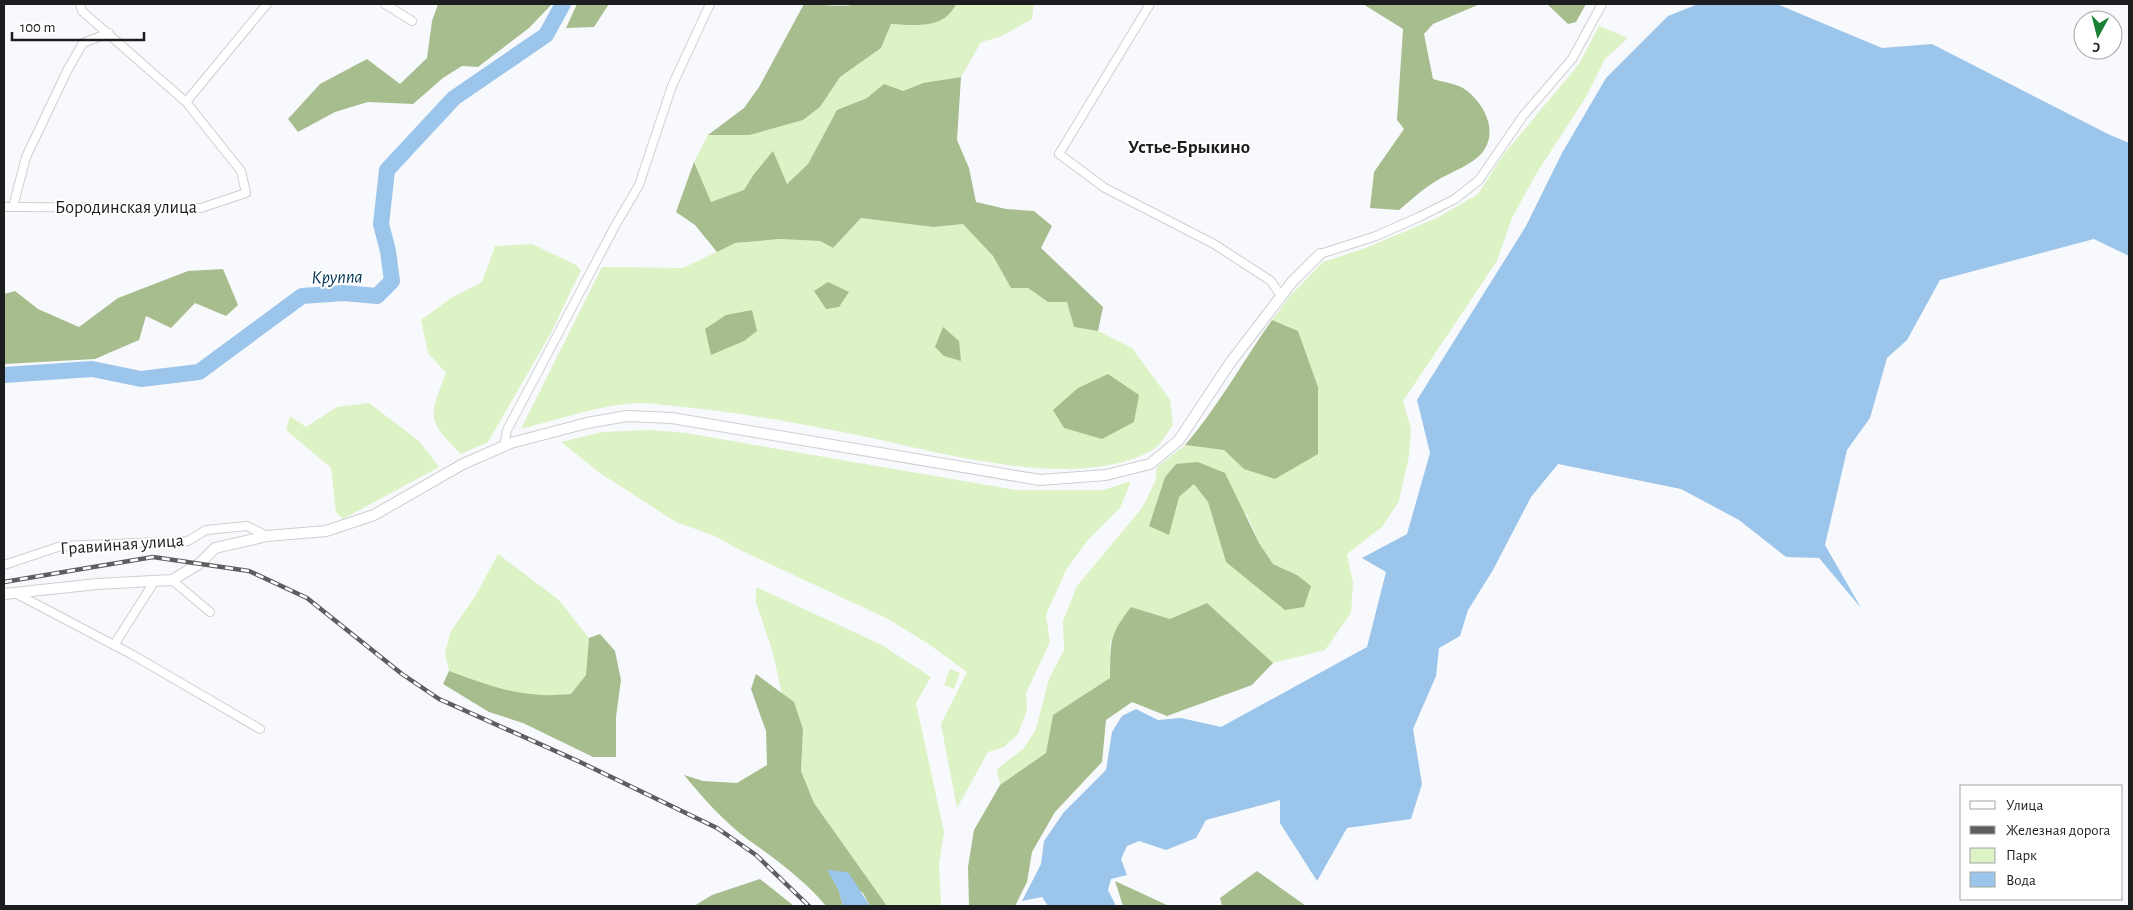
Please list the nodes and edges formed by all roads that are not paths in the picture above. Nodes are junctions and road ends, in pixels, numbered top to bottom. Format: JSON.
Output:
{"nodes":[{"id":1,"x":80,"y":4,"type":"edge"},
{"id":2,"x":267,"y":4,"type":"edge"},
{"id":3,"x":385,"y":4,"type":"edge"},
{"id":4,"x":710,"y":4,"type":"edge"},
{"id":5,"x":1150,"y":4,"type":"edge"},
{"id":6,"x":1602,"y":4,"type":"edge"},
{"id":7,"x":412,"y":21,"type":"dead end"},
{"id":8,"x":109,"y":33,"type":"junction"},
{"id":9,"x":186,"y":102,"type":"junction"},
{"id":10,"x":4,"y":207,"type":"edge"},
{"id":11,"x":13,"y":207,"type":"junction"},
{"id":12,"x":1320,"y":254,"type":"joint"},
{"id":13,"x":1281,"y":296,"type":"junction"},
{"id":14,"x":504,"y":446,"type":"junction"},
{"id":15,"x":267,"y":536,"type":"junction"},
{"id":16,"x":4,"y":565,"type":"edge"},
{"id":17,"x":172,"y":580,"type":"junction"},
{"id":18,"x":154,"y":582,"type":"junction"},
{"id":19,"x":8,"y":593,"type":"edge"},
{"id":20,"x":210,"y":612,"type":"dead end"},
{"id":21,"x":114,"y":645,"type":"junction"},
{"id":22,"x":260,"y":729,"type":"dead end"}],
"edges":[{"from":1,"to":8,"type":"street"},
{"from":2,"to":9,"type":"street"},
{"from":3,"to":7,"type":"street"},
{"from":4,"to":14,"type":"street"},
{"from":5,"to":13,"type":"street"},
{"from":6,"to":12,"type":"street"},
{"from":8,"to":9,"type":"street"},
{"from":8,"to":11,"type":"street"},
{"from":9,"to":11,"type":"street","name":"Бородинская улица"},
{"from":10,"to":11,"type":"street","name":"Бородинская улица"},
{"from":12,"to":13,"type":"street"},
{"from":13,"to":14,"type":"street"},
{"from":14,"to":15,"type":"street"},
{"from":15,"to":16,"type":"street","name":"Гравийная улица"},
{"from":15,"to":17,"type":"street"},
{"from":17,"to":18,"type":"street"},
{"from":17,"to":20,"type":"street"},
{"from":18,"to":19,"type":"street"},
{"from":18,"to":21,"type":"street"},
{"from":19,"to":21,"type":"street"},
{"from":21,"to":22,"type":"street"}]}
